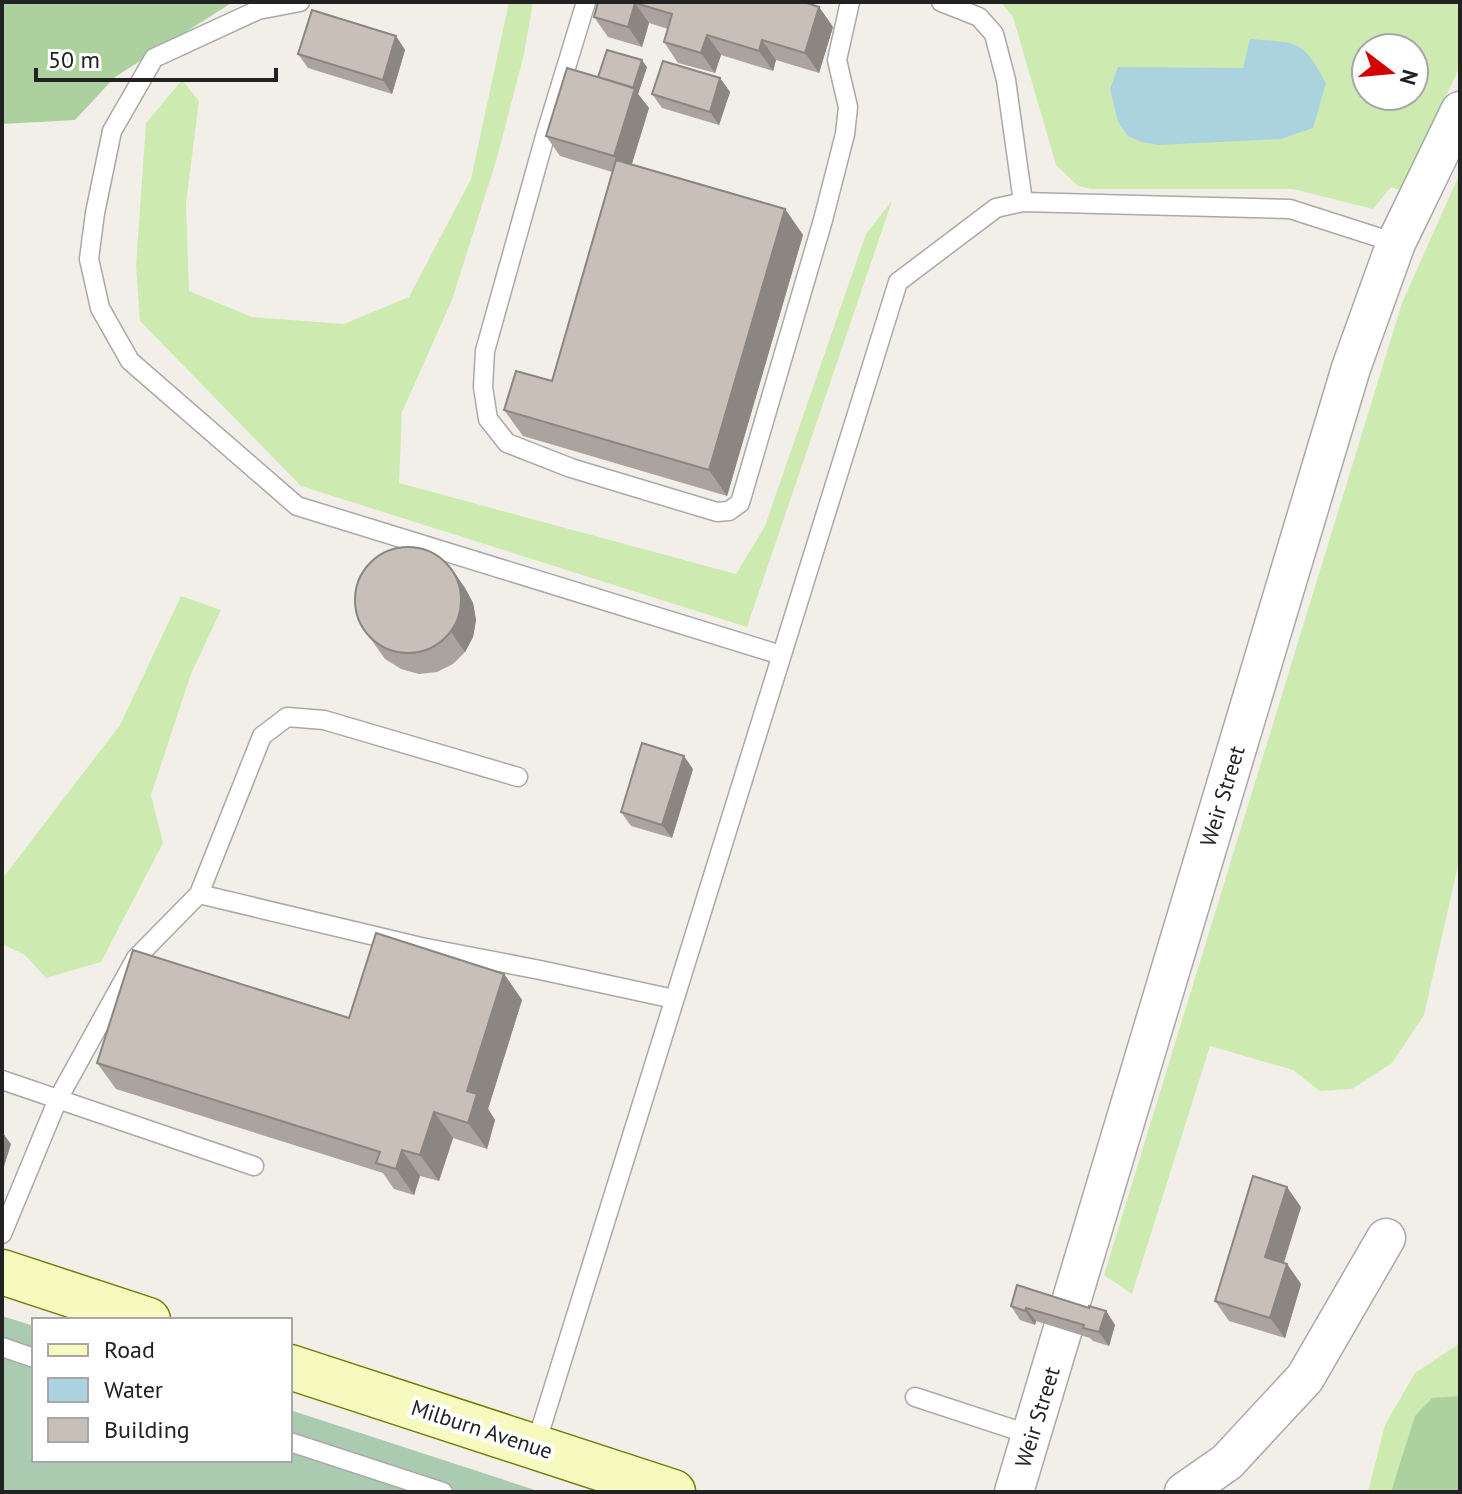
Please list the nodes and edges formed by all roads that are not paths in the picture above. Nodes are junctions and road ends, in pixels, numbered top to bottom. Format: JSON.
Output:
{"nodes":[{"id":1,"x":300,"y":2,"type":"edge"},
{"id":2,"x":586,"y":2,"type":"edge"},
{"id":3,"x":850,"y":2,"type":"edge"},
{"id":4,"x":941,"y":2,"type":"edge"},
{"id":5,"x":1460,"y":111,"type":"edge"},
{"id":6,"x":1023,"y":202,"type":"junction"},
{"id":7,"x":1396,"y":243,"type":"junction"},
{"id":8,"x":781,"y":655,"type":"junction"},
{"id":9,"x":518,"y":777,"type":"dead end"},
{"id":10,"x":199,"y":894,"type":"junction"},
{"id":11,"x":674,"y":999,"type":"junction"},
{"id":12,"x":2,"y":1080,"type":"edge"},
{"id":13,"x":58,"y":1099,"type":"junction"},
{"id":14,"x":254,"y":1166,"type":"dead end"},
{"id":15,"x":2,"y":1234,"type":"edge"},
{"id":16,"x":1386,"y":1238,"type":"dead end"},
{"id":17,"x":2,"y":1272,"type":"edge"},
{"id":18,"x":142,"y":1318,"type":"edge"},
{"id":19,"x":2,"y":1347,"type":"edge"},
{"id":20,"x":32,"y":1357,"type":"edge"},
{"id":21,"x":292,"y":1368,"type":"edge"},
{"id":22,"x":915,"y":1397,"type":"dead end"},
{"id":23,"x":1031,"y":1435,"type":"junction"},
{"id":24,"x":292,"y":1443,"type":"edge"},
{"id":25,"x":535,"y":1447,"type":"junction"},
{"id":26,"x":443,"y":1492,"type":"edge"},
{"id":27,"x":673,"y":1492,"type":"edge"},
{"id":28,"x":1014,"y":1492,"type":"edge"},
{"id":29,"x":1184,"y":1492,"type":"edge"}],
"edges":[{"from":1,"to":8,"type":"lane"},
{"from":2,"to":3,"type":"lane"},
{"from":4,"to":6,"type":"lane"},
{"from":5,"to":7,"type":"street","name":"Weir Street"},
{"from":6,"to":7,"type":"lane"},
{"from":6,"to":8,"type":"lane"},
{"from":7,"to":23,"type":"street","name":"Weir Street"},
{"from":8,"to":11,"type":"lane"},
{"from":9,"to":10,"type":"lane"},
{"from":10,"to":11,"type":"lane"},
{"from":10,"to":13,"type":"lane"},
{"from":11,"to":25,"type":"lane"},
{"from":12,"to":13,"type":"lane"},
{"from":13,"to":14,"type":"lane"},
{"from":13,"to":15,"type":"lane"},
{"from":16,"to":29,"type":"street"},
{"from":17,"to":18,"type":"street"},
{"from":19,"to":20,"type":"lane"},
{"from":21,"to":25,"type":"street","name":"Milburn Avenue"},
{"from":22,"to":23,"type":"lane"},
{"from":23,"to":28,"type":"street","name":"Weir Street"},
{"from":24,"to":26,"type":"lane"},
{"from":25,"to":27,"type":"street","name":"Milburn Avenue"}]}
